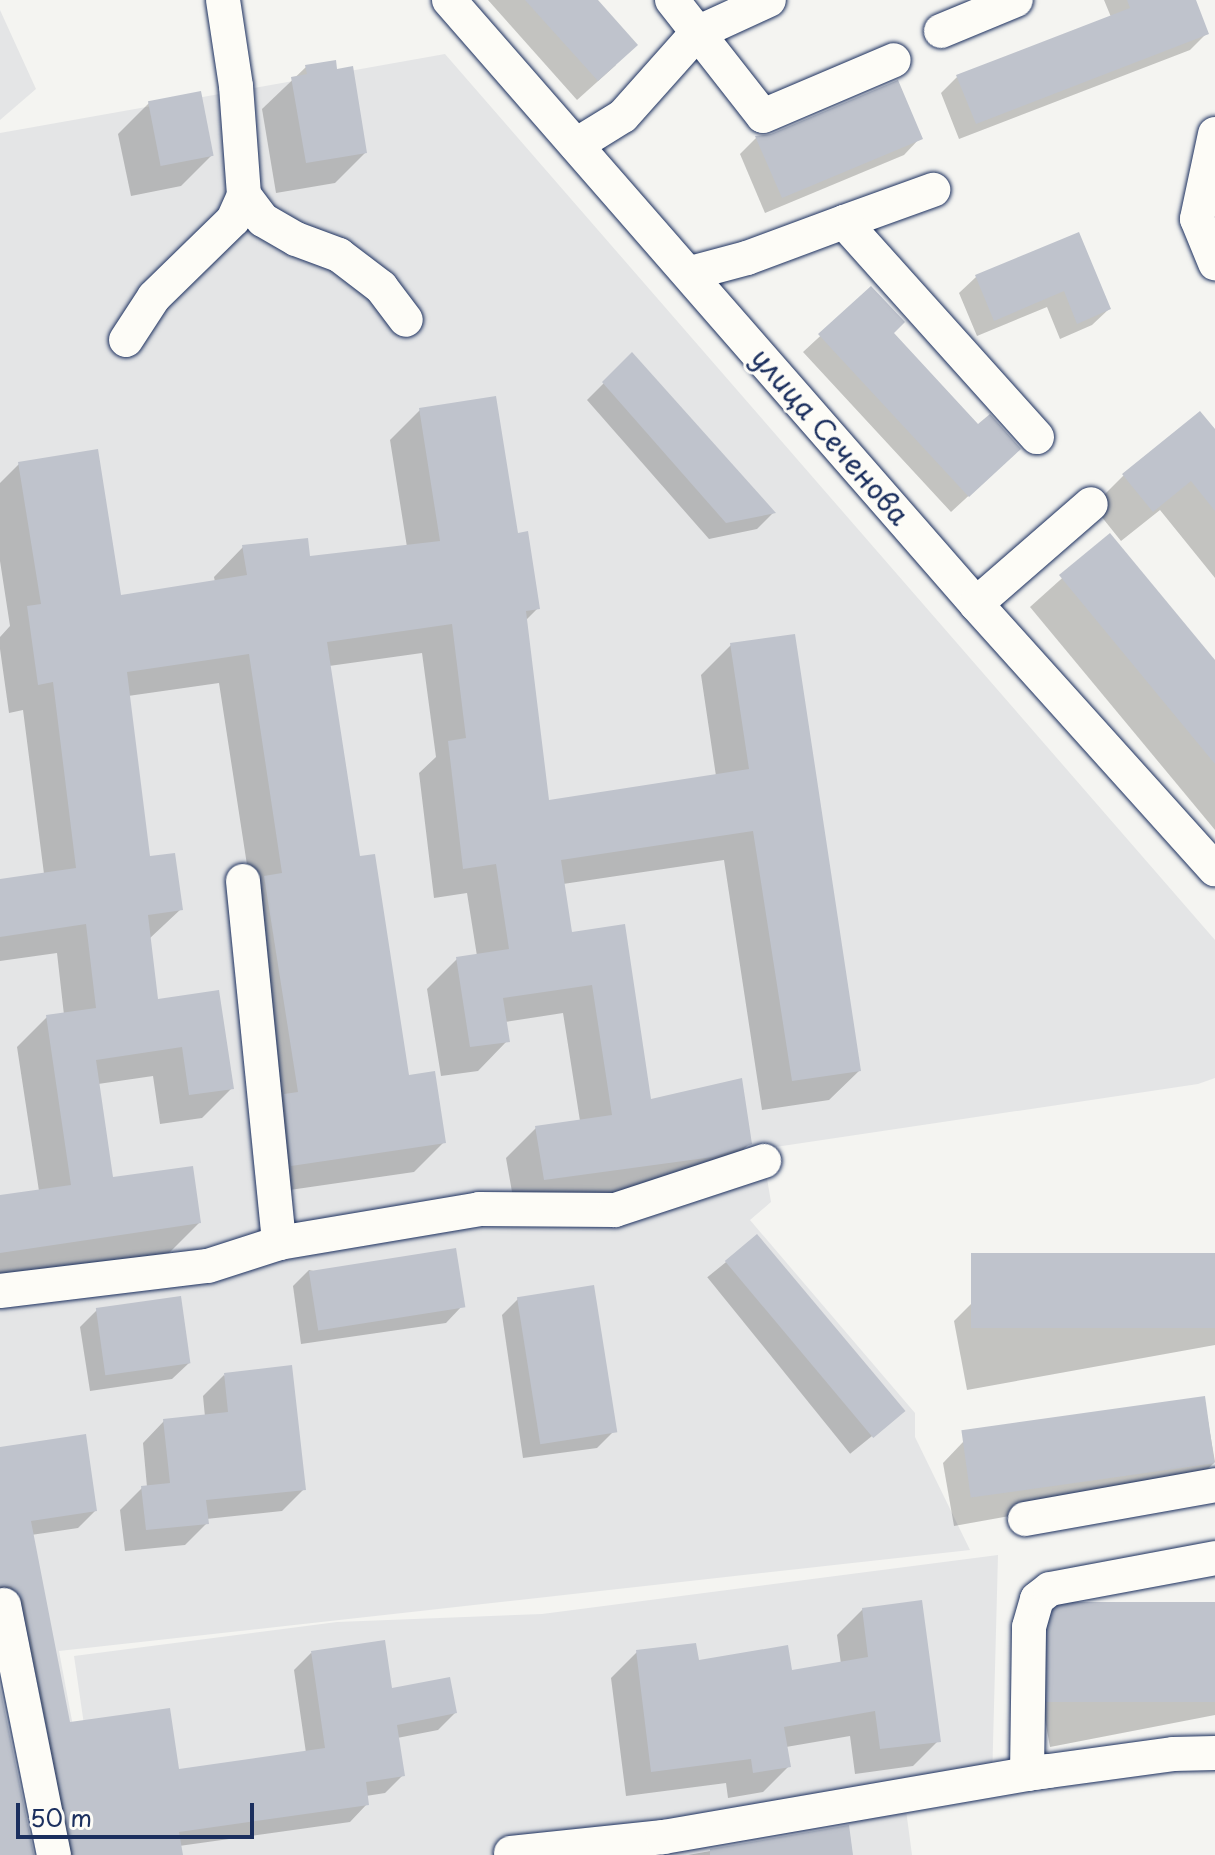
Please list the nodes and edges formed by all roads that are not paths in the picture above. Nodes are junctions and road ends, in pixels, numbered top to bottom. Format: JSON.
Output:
{"nodes":[{"id":1,"x":223,"y":0,"type":"edge"},
{"id":2,"x":449,"y":0,"type":"edge"},
{"id":3,"x":672,"y":0,"type":"edge"},
{"id":4,"x":769,"y":0,"type":"edge"},
{"id":5,"x":1016,"y":0,"type":"edge"},
{"id":6,"x":941,"y":31,"type":"dead end"},
{"id":7,"x":697,"y":33,"type":"junction"},
{"id":8,"x":894,"y":60,"type":"dead end"},
{"id":9,"x":1215,"y":134,"type":"edge"},
{"id":10,"x":576,"y":145,"type":"junction"},
{"id":11,"x":933,"y":190,"type":"dead end"},
{"id":12,"x":244,"y":195,"type":"junction"},
{"id":13,"x":844,"y":222,"type":"junction"},
{"id":14,"x":1215,"y":263,"type":"edge"},
{"id":15,"x":691,"y":273,"type":"junction"},
{"id":16,"x":406,"y":320,"type":"dead end"},
{"id":17,"x":126,"y":340,"type":"dead end"},
{"id":18,"x":1037,"y":437,"type":"dead end"},
{"id":19,"x":1091,"y":504,"type":"dead end"},
{"id":20,"x":976,"y":604,"type":"junction"},
{"id":21,"x":1215,"y":869,"type":"edge"},
{"id":22,"x":243,"y":881,"type":"dead end"},
{"id":23,"x":764,"y":1161,"type":"dead end"},
{"id":24,"x":279,"y":1243,"type":"junction"},
{"id":25,"x":0,"y":1291,"type":"edge"},
{"id":26,"x":1215,"y":1485,"type":"edge"},
{"id":27,"x":1025,"y":1519,"type":"dead end"},
{"id":28,"x":1215,"y":1558,"type":"edge"},
{"id":29,"x":4,"y":1605,"type":"dead end"},
{"id":30,"x":1215,"y":1753,"type":"edge"},
{"id":31,"x":1027,"y":1774,"type":"junction"},
{"id":32,"x":511,"y":1853,"type":"dead end"},
{"id":33,"x":54,"y":1855,"type":"edge"}],
"edges":[{"from":1,"to":12,"type":"street"},
{"from":2,"to":10,"type":"street","name":"улица Сеченова"},
{"from":3,"to":7,"type":"street"},
{"from":4,"to":7,"type":"street"},
{"from":5,"to":6,"type":"street"},
{"from":7,"to":8,"type":"street"},
{"from":7,"to":10,"type":"street"},
{"from":9,"to":14,"type":"street"},
{"from":10,"to":15,"type":"street","name":"улица Сеченова"},
{"from":11,"to":13,"type":"street"},
{"from":12,"to":16,"type":"street"},
{"from":12,"to":17,"type":"street"},
{"from":13,"to":15,"type":"street"},
{"from":13,"to":18,"type":"street"},
{"from":15,"to":20,"type":"street","name":"улица Сеченова"},
{"from":19,"to":20,"type":"street"},
{"from":20,"to":21,"type":"street","name":"улица Сеченова"},
{"from":22,"to":24,"type":"street"},
{"from":23,"to":24,"type":"street"},
{"from":24,"to":25,"type":"street"},
{"from":26,"to":27,"type":"street"},
{"from":28,"to":31,"type":"street"},
{"from":29,"to":33,"type":"street"},
{"from":30,"to":31,"type":"street"},
{"from":31,"to":32,"type":"street"}]}
